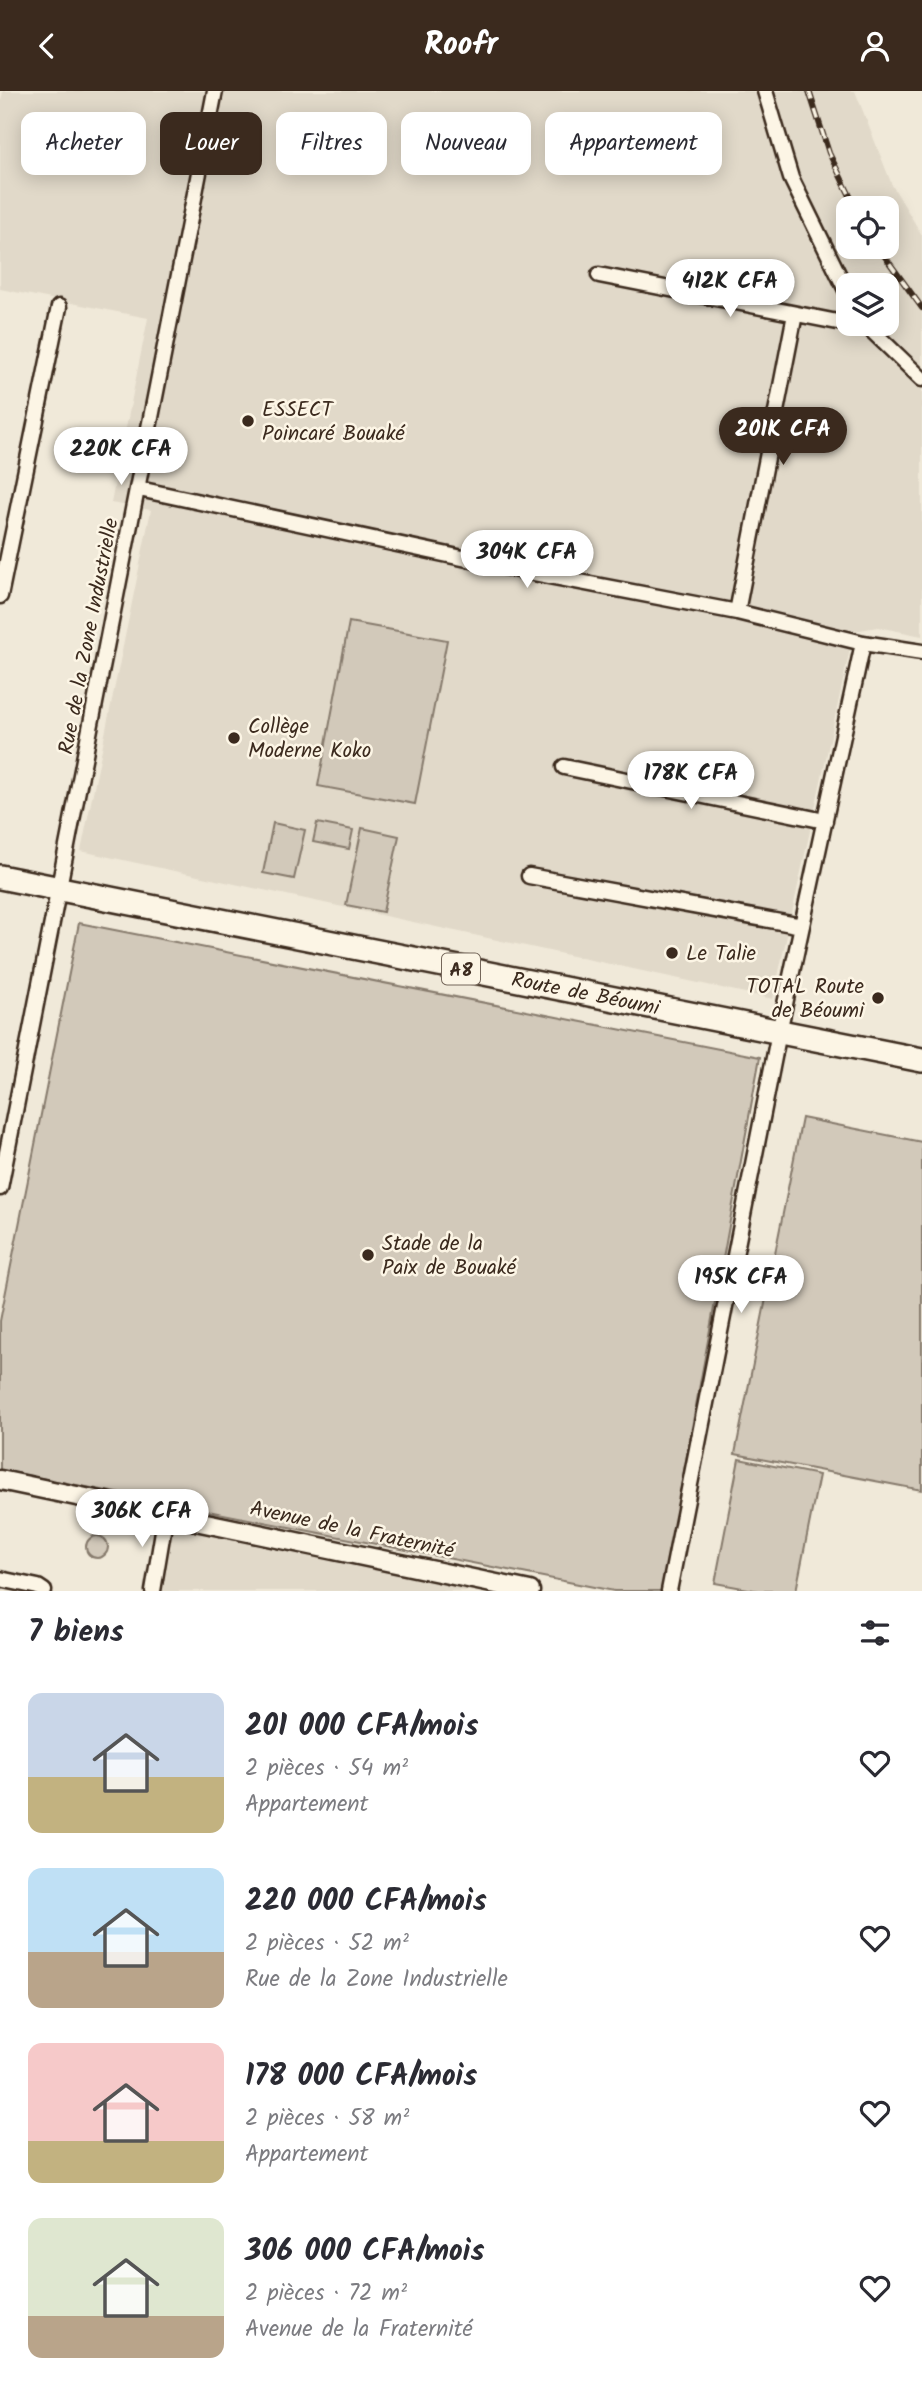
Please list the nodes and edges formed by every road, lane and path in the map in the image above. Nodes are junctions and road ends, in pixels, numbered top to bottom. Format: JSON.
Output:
{"nodes":[{"id":1,"x":215,"y":91,"type":"edge"},
{"id":2,"x":765,"y":91,"type":"edge"},
{"id":3,"x":838,"y":273,"type":"edge"},
{"id":4,"x":599,"y":275,"type":"dead end"},
{"id":5,"x":59,"y":307,"type":"dead end"},
{"id":6,"x":795,"y":314,"type":"junction"},
{"id":7,"x":836,"y":321,"type":"edge"},
{"id":8,"x":877,"y":336,"type":"edge"},
{"id":9,"x":922,"y":379,"type":"edge"},
{"id":10,"x":139,"y":489,"type":"junction"},
{"id":11,"x":0,"y":596,"type":"edge"},
{"id":12,"x":737,"y":612,"type":"junction"},
{"id":13,"x":863,"y":642,"type":"junction"},
{"id":14,"x":922,"y":652,"type":"edge"},
{"id":15,"x":564,"y":767,"type":"dead end"},
{"id":16,"x":825,"y":821,"type":"junction"},
{"id":17,"x":529,"y":876,"type":"dead end"},
{"id":18,"x":0,"y":877,"type":"edge"},
{"id":19,"x":59,"y":889,"type":"junction"},
{"id":20,"x":802,"y":926,"type":"junction"},
{"id":21,"x":779,"y":1032,"type":"junction"},
{"id":22,"x":922,"y":1060,"type":"edge"},
{"id":23,"x":0,"y":1188,"type":"edge"},
{"id":24,"x":0,"y":1480,"type":"edge"},
{"id":25,"x":166,"y":1513,"type":"junction"},
{"id":26,"x":0,"y":1579,"type":"edge"},
{"id":27,"x":44,"y":1591,"type":"edge"},
{"id":28,"x":153,"y":1591,"type":"edge"},
{"id":29,"x":530,"y":1591,"type":"edge"},
{"id":30,"x":669,"y":1591,"type":"edge"}],
"edges":[{"from":1,"to":10,"type":"street","name":"Rue de la Zone Industrielle"},
{"from":2,"to":3,"type":"street"},
{"from":4,"to":6,"type":"street"},
{"from":5,"to":11,"type":"street"},
{"from":6,"to":7,"type":"street"},
{"from":6,"to":12,"type":"street"},
{"from":8,"to":9,"type":"street"},
{"from":10,"to":12,"type":"street"},
{"from":10,"to":19,"type":"street","name":"Rue de la Zone Industrielle"},
{"from":12,"to":13,"type":"street"},
{"from":13,"to":14,"type":"street"},
{"from":13,"to":16,"type":"street"},
{"from":15,"to":16,"type":"street"},
{"from":16,"to":20,"type":"street"},
{"from":17,"to":20,"type":"street"},
{"from":18,"to":19,"type":"main road","name":"Route de Béoumi","number":"A8"},
{"from":19,"to":21,"type":"main road","name":"Route de Béoumi","number":"A8"},
{"from":19,"to":23,"type":"street","name":"Rue de la Zone Industrielle"},
{"from":20,"to":21,"type":"street"},
{"from":21,"to":22,"type":"main road","name":"Route de Béoumi","number":"A8"},
{"from":21,"to":30,"type":"street"},
{"from":24,"to":25,"type":"street","name":"Avenue de la Fraternité"},
{"from":25,"to":28,"type":"street"},
{"from":25,"to":29,"type":"street","name":"Avenue de la Fraternité"},
{"from":26,"to":27,"type":"street"}]}
